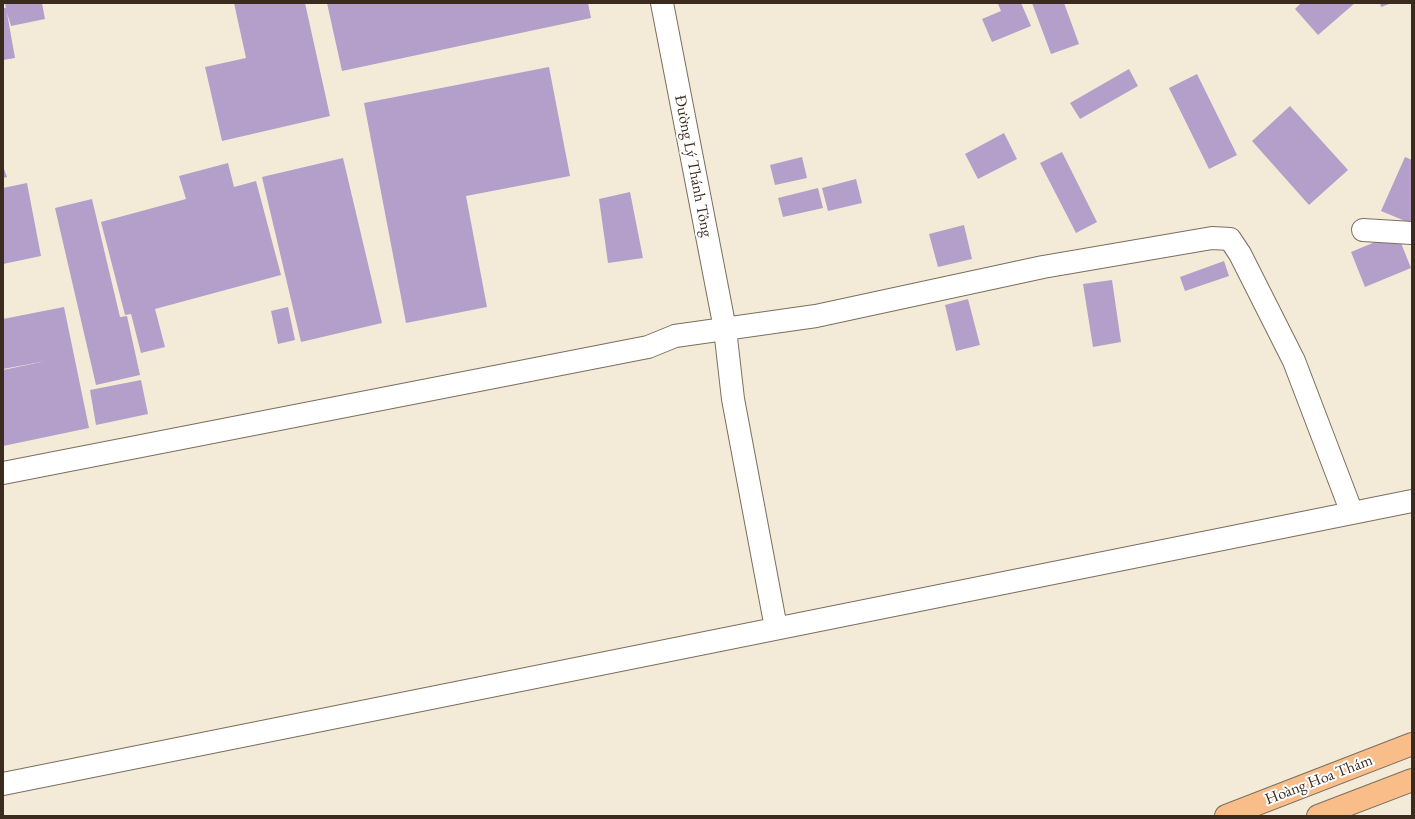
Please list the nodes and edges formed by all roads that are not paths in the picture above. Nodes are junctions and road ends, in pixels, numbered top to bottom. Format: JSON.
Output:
{"nodes":[{"id":1,"x":662,"y":3,"type":"edge"},
{"id":2,"x":1363,"y":230,"type":"dead end"},
{"id":3,"x":1412,"y":233,"type":"edge"},
{"id":4,"x":725,"y":329,"type":"junction"},
{"id":5,"x":3,"y":473,"type":"edge"},
{"id":6,"x":1412,"y":501,"type":"edge"},
{"id":7,"x":1352,"y":513,"type":"junction"},
{"id":8,"x":776,"y":628,"type":"junction"},
{"id":9,"x":1412,"y":744,"type":"edge"},
{"id":10,"x":1412,"y":780,"type":"edge"},
{"id":11,"x":3,"y":784,"type":"edge"},
{"id":12,"x":1226,"y":816,"type":"edge"},
{"id":13,"x":1318,"y":816,"type":"edge"}],
"edges":[{"from":1,"to":4,"type":"street","name":"Đường Lý Thánh Tông"},
{"from":2,"to":3,"type":"street"},
{"from":4,"to":5,"type":"street"},
{"from":4,"to":7,"type":"street"},
{"from":4,"to":8,"type":"street","name":"Đường Lý Thánh Tông"},
{"from":6,"to":7,"type":"street"},
{"from":7,"to":8,"type":"street"},
{"from":8,"to":11,"type":"street"},
{"from":9,"to":12,"type":"main road","name":"Hoàng Hoa Thám"},
{"from":10,"to":13,"type":"main road","name":"Hoàng Hoa Thám"}]}
